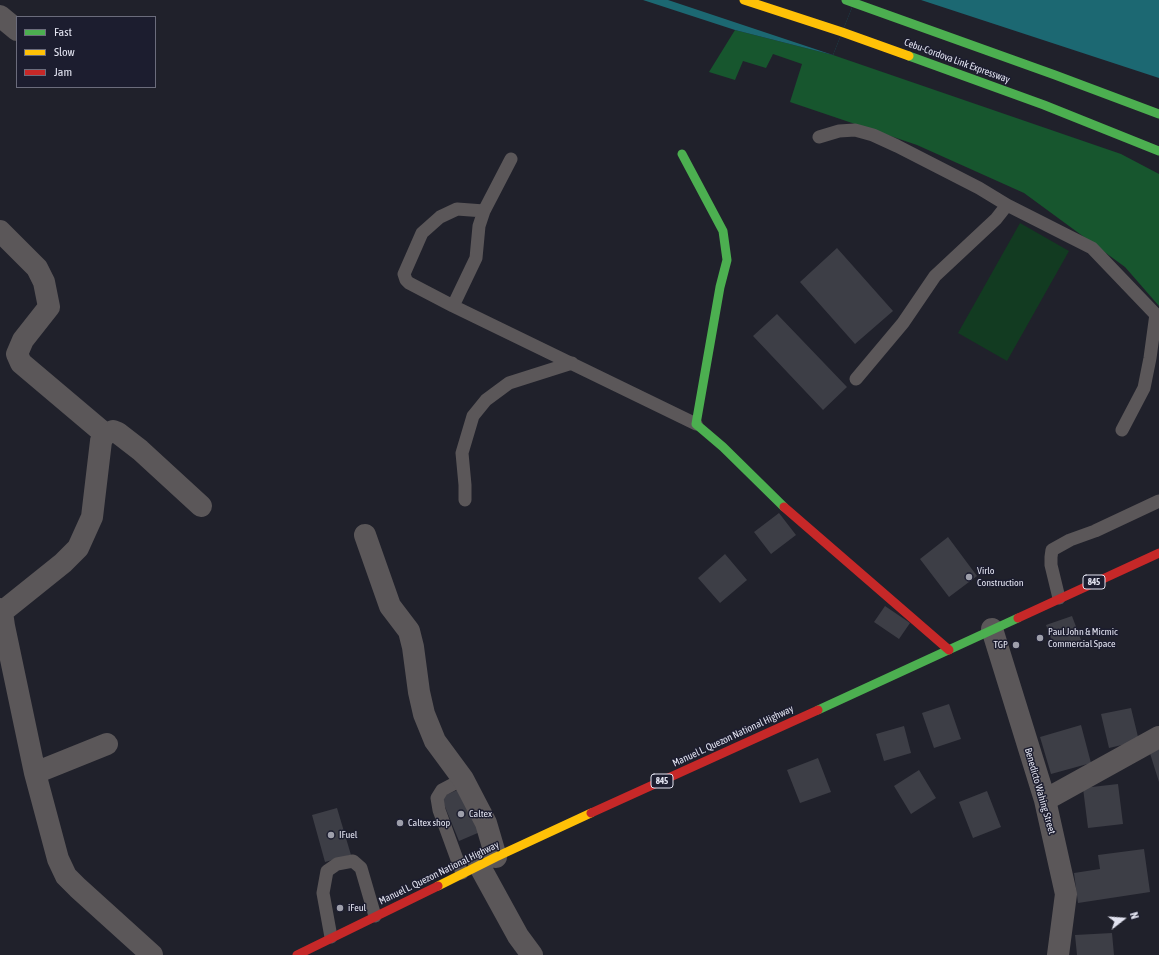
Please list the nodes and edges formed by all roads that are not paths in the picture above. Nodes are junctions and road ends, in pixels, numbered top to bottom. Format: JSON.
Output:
{"nodes":[{"id":1,"x":744,"y":0,"type":"edge"},
{"id":2,"x":850,"y":1,"type":"edge"},
{"id":3,"x":0,"y":16,"type":"edge"},
{"id":4,"x":16,"y":29,"type":"edge"},
{"id":5,"x":1159,"y":114,"type":"edge"},
{"id":6,"x":819,"y":137,"type":"dead end"},
{"id":7,"x":1159,"y":151,"type":"edge"},
{"id":8,"x":682,"y":154,"type":"dead end"},
{"id":9,"x":510,"y":159,"type":"dead end"},
{"id":10,"x":1007,"y":205,"type":"junction"},
{"id":11,"x":484,"y":211,"type":"junction"},
{"id":12,"x":0,"y":232,"type":"edge"},
{"id":13,"x":453,"y":306,"type":"junction"},
{"id":14,"x":1157,"y":316,"type":"edge"},
{"id":15,"x":572,"y":363,"type":"junction"},
{"id":16,"x":856,"y":379,"type":"dead end"},
{"id":17,"x":696,"y":424,"type":"junction"},
{"id":18,"x":1122,"y":430,"type":"dead end"},
{"id":19,"x":105,"y":434,"type":"junction"},
{"id":20,"x":465,"y":500,"type":"dead end"},
{"id":21,"x":1159,"y":501,"type":"edge"},
{"id":22,"x":201,"y":506,"type":"dead end"},
{"id":23,"x":365,"y":535,"type":"dead end"},
{"id":24,"x":1159,"y":553,"type":"edge"},
{"id":25,"x":1059,"y":598,"type":"junction"},
{"id":26,"x":1,"y":610,"type":"edge"},
{"id":27,"x":992,"y":629,"type":"junction"},
{"id":28,"x":949,"y":650,"type":"junction"},
{"id":29,"x":1159,"y":738,"type":"edge"},
{"id":30,"x":107,"y":744,"type":"dead end"},
{"id":31,"x":35,"y":773,"type":"junction"},
{"id":32,"x":463,"y":779,"type":"junction"},
{"id":33,"x":1045,"y":800,"type":"junction"},
{"id":34,"x":479,"y":865,"type":"junction"},
{"id":35,"x":375,"y":916,"type":"junction"},
{"id":36,"x":331,"y":937,"type":"junction"},
{"id":37,"x":307,"y":952,"type":"edge"},
{"id":38,"x":152,"y":955,"type":"edge"},
{"id":39,"x":532,"y":955,"type":"edge"},
{"id":40,"x":1058,"y":955,"type":"edge"}],
"edges":[{"from":1,"to":7,"type":"main road","name":"Cebu-Cordova Link Expressway"},
{"from":2,"to":5,"type":"main road","name":"Cebu-Cordova Link Expressway"},
{"from":3,"to":4,"type":"street"},
{"from":6,"to":10,"type":"lane"},
{"from":8,"to":17,"type":"main road"},
{"from":9,"to":11,"type":"lane"},
{"from":10,"to":14,"type":"lane"},
{"from":10,"to":16,"type":"lane"},
{"from":11,"to":13,"type":"lane"},
{"from":11,"to":13,"type":"lane"},
{"from":12,"to":19,"type":"street"},
{"from":13,"to":15,"type":"lane"},
{"from":14,"to":18,"type":"lane"},
{"from":15,"to":17,"type":"lane"},
{"from":15,"to":20,"type":"lane"},
{"from":17,"to":28,"type":"main road"},
{"from":19,"to":22,"type":"street"},
{"from":19,"to":26,"type":"street"},
{"from":21,"to":25,"type":"lane"},
{"from":23,"to":32,"type":"street"},
{"from":24,"to":25,"type":"main road","name":"Manuel L. Quezon National Highway","number":"845"},
{"from":25,"to":27,"type":"main road","name":"Manuel L. Quezon National Highway","number":"845"},
{"from":26,"to":31,"type":"street"},
{"from":27,"to":28,"type":"main road","name":"Manuel L. Quezon National Highway","number":"845"},
{"from":27,"to":33,"type":"street","name":"Benedicto Wahing Street"},
{"from":28,"to":34,"type":"main road","name":"Manuel L. Quezon National Highway","number":"845"},
{"from":29,"to":33,"type":"street"},
{"from":30,"to":31,"type":"street"},
{"from":31,"to":38,"type":"street"},
{"from":32,"to":34,"type":"street"},
{"from":32,"to":34,"type":"lane"},
{"from":33,"to":40,"type":"street","name":"Benedicto Wahing Street"},
{"from":34,"to":35,"type":"main road","name":"Manuel L. Quezon National Highway","number":"845"},
{"from":34,"to":39,"type":"street"},
{"from":35,"to":36,"type":"main road","name":"Manuel L. Quezon National Highway","number":"845"},
{"from":35,"to":36,"type":"lane"},
{"from":36,"to":37,"type":"main road","name":"Manuel L. Quezon National Highway","number":"845"}]}
